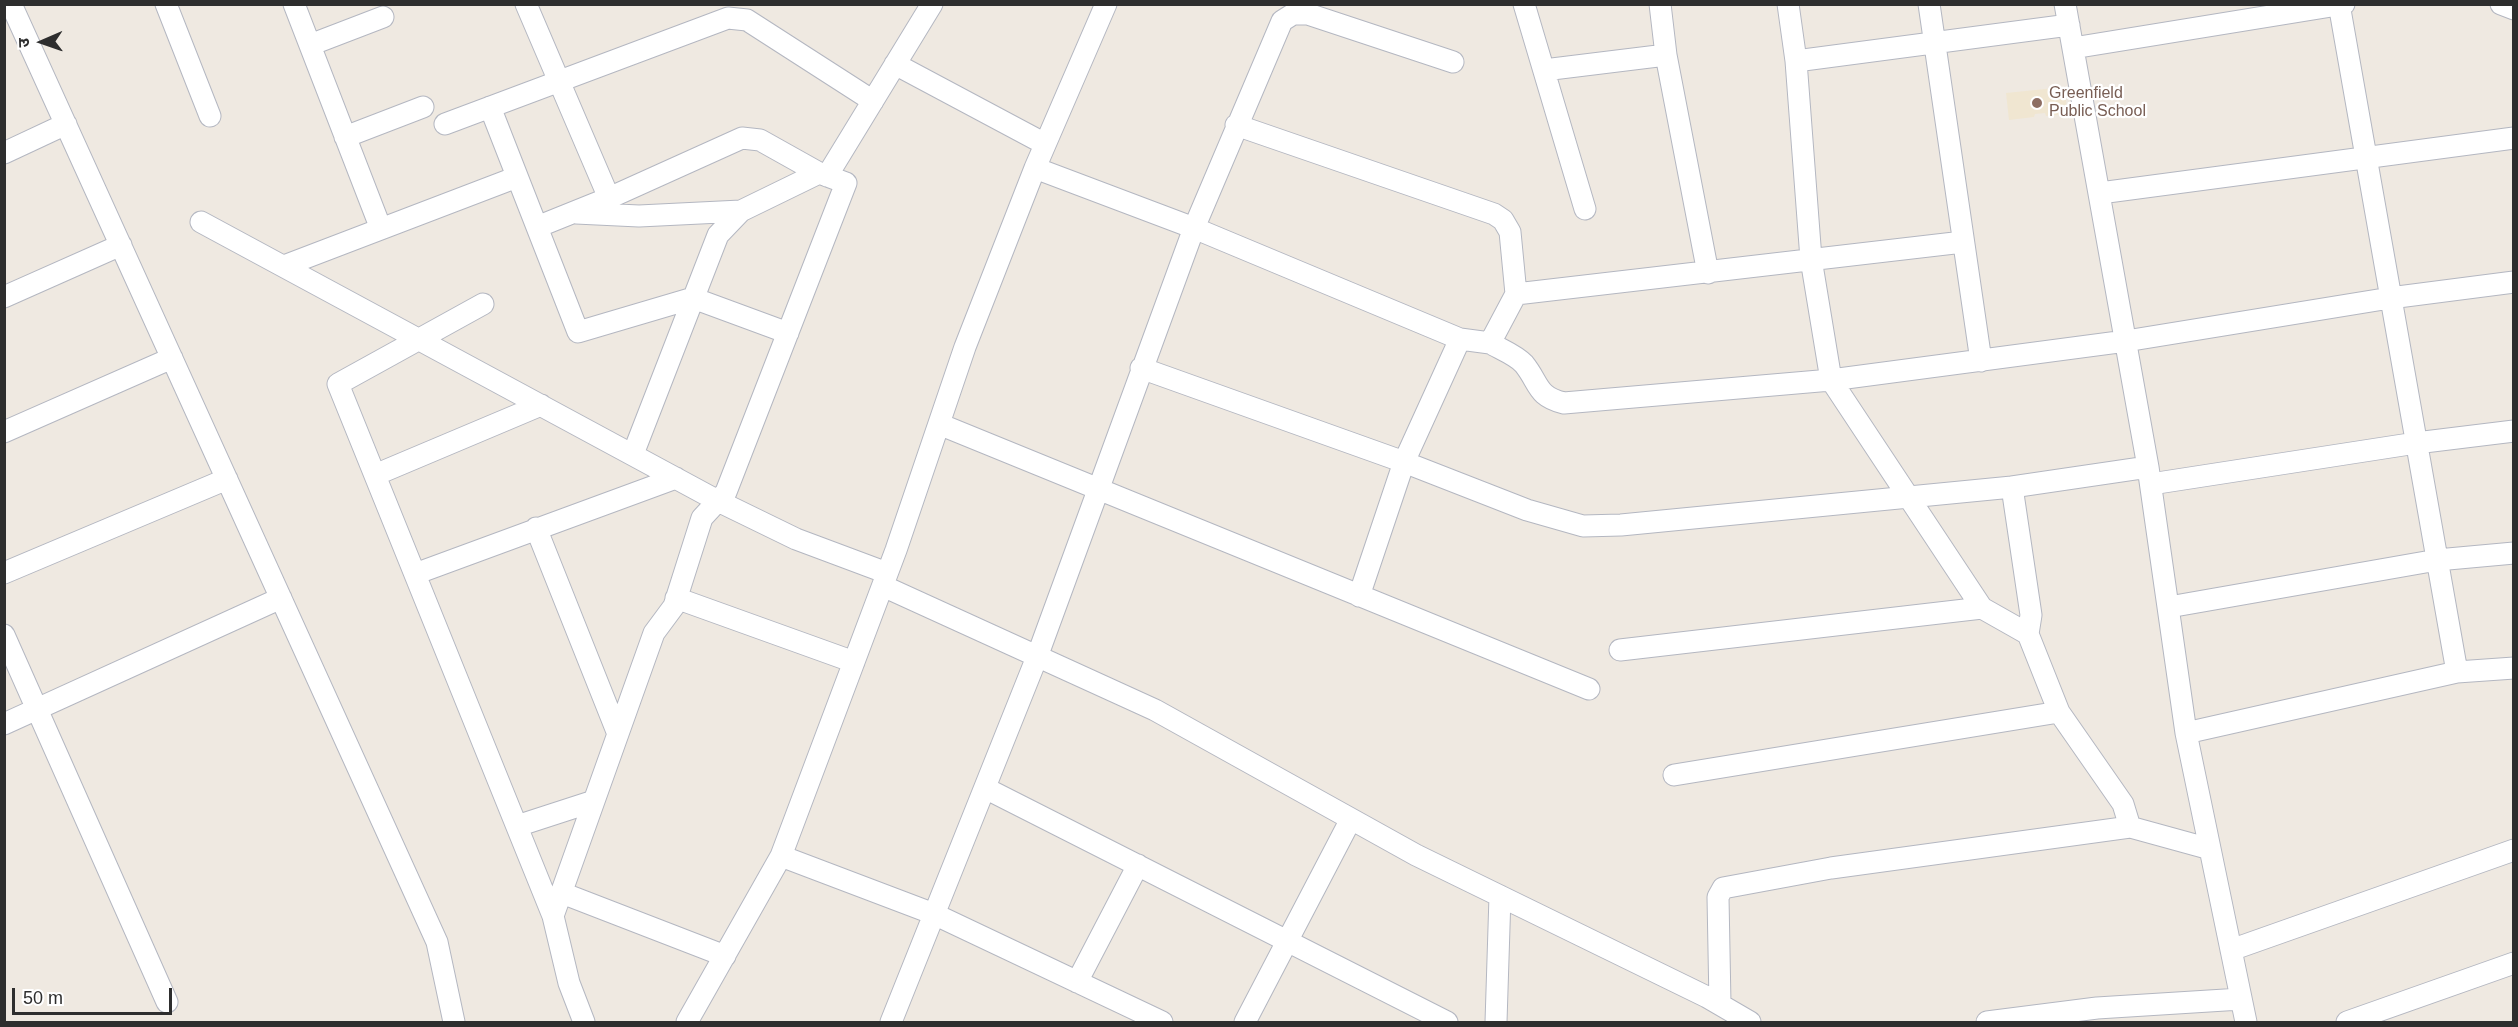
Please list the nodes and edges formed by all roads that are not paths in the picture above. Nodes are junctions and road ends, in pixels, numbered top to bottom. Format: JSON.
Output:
{"nodes":[{"id":1,"x":11,"y":4,"type":"edge"},
{"id":2,"x":166,"y":4,"type":"edge"},
{"id":3,"x":294,"y":4,"type":"edge"},
{"id":4,"x":526,"y":4,"type":"edge"},
{"id":5,"x":1106,"y":4,"type":"edge"},
{"id":6,"x":1524,"y":4,"type":"edge"},
{"id":7,"x":1660,"y":4,"type":"edge"},
{"id":8,"x":1788,"y":4,"type":"edge"},
{"id":9,"x":1929,"y":4,"type":"edge"},
{"id":10,"x":2344,"y":4,"type":"edge"},
{"id":11,"x":2501,"y":4,"type":"edge"},
{"id":12,"x":2339,"y":5,"type":"edge"},
{"id":13,"x":924,"y":7,"type":"edge"},
{"id":14,"x":2514,"y":9,"type":"edge"},
{"id":15,"x":2067,"y":15,"type":"edge"},
{"id":16,"x":383,"y":17,"type":"dead end"},
{"id":17,"x":1935,"y":42,"type":"junction"},
{"id":18,"x":310,"y":45,"type":"junction"},
{"id":19,"x":2073,"y":48,"type":"junction"},
{"id":20,"x":1666,"y":55,"type":"junction"},
{"id":21,"x":1796,"y":61,"type":"junction"},
{"id":22,"x":1453,"y":62,"type":"dead end"},
{"id":23,"x":895,"y":64,"type":"junction"},
{"id":24,"x":1544,"y":69,"type":"junction"},
{"id":25,"x":558,"y":81,"type":"junction"},
{"id":26,"x":873,"y":101,"type":"junction"},
{"id":27,"x":423,"y":107,"type":"dead end"},
{"id":28,"x":490,"y":107,"type":"junction"},
{"id":29,"x":210,"y":116,"type":"dead end"},
{"id":30,"x":66,"y":124,"type":"junction"},
{"id":31,"x":445,"y":124,"type":"dead end"},
{"id":32,"x":1236,"y":125,"type":"junction"},
{"id":33,"x":345,"y":137,"type":"junction"},
{"id":34,"x":2514,"y":138,"type":"edge"},
{"id":35,"x":1045,"y":144,"type":"junction"},
{"id":36,"x":4,"y":153,"type":"edge"},
{"id":37,"x":2365,"y":157,"type":"junction"},
{"id":38,"x":1035,"y":168,"type":"junction"},
{"id":39,"x":823,"y":175,"type":"junction"},
{"id":40,"x":517,"y":177,"type":"junction"},
{"id":41,"x":2100,"y":193,"type":"junction"},
{"id":42,"x":609,"y":198,"type":"junction"},
{"id":43,"x":741,"y":210,"type":"junction"},
{"id":44,"x":1585,"y":210,"type":"dead end"},
{"id":45,"x":572,"y":213,"type":"junction"},
{"id":46,"x":201,"y":222,"type":"dead end"},
{"id":47,"x":537,"y":227,"type":"junction"},
{"id":48,"x":1194,"y":228,"type":"junction"},
{"id":49,"x":381,"y":229,"type":"junction"},
{"id":50,"x":1963,"y":242,"type":"junction"},
{"id":51,"x":121,"y":245,"type":"junction"},
{"id":52,"x":1811,"y":259,"type":"junction"},
{"id":53,"x":284,"y":266,"type":"junction"},
{"id":54,"x":1708,"y":273,"type":"junction"},
{"id":55,"x":2514,"y":282,"type":"edge"},
{"id":56,"x":1516,"y":294,"type":"junction"},
{"id":57,"x":4,"y":297,"type":"edge"},
{"id":58,"x":693,"y":298,"type":"junction"},
{"id":59,"x":2390,"y":298,"type":"junction"},
{"id":60,"x":483,"y":304,"type":"dead end"},
{"id":61,"x":788,"y":333,"type":"junction"},
{"id":62,"x":419,"y":339,"type":"junction"},
{"id":63,"x":1460,"y":339,"type":"junction"},
{"id":64,"x":2126,"y":341,"type":"junction"},
{"id":65,"x":1490,"y":343,"type":"junction"},
{"id":66,"x":172,"y":358,"type":"junction"},
{"id":67,"x":1981,"y":361,"type":"junction"},
{"id":68,"x":1141,"y":368,"type":"junction"},
{"id":69,"x":1832,"y":380,"type":"junction"},
{"id":70,"x":541,"y":405,"type":"junction"},
{"id":71,"x":939,"y":424,"type":"junction"},
{"id":72,"x":2514,"y":431,"type":"edge"},
{"id":73,"x":4,"y":432,"type":"edge"},
{"id":74,"x":2416,"y":442,"type":"junction"},
{"id":75,"x":633,"y":454,"type":"junction"},
{"id":76,"x":1404,"y":462,"type":"junction"},
{"id":77,"x":375,"y":475,"type":"junction"},
{"id":78,"x":2150,"y":476,"type":"junction"},
{"id":79,"x":676,"y":478,"type":"junction"},
{"id":80,"x":227,"y":479,"type":"junction"},
{"id":81,"x":2012,"y":487,"type":"junction"},
{"id":82,"x":1096,"y":489,"type":"junction"},
{"id":83,"x":1909,"y":498,"type":"junction"},
{"id":84,"x":718,"y":501,"type":"junction"},
{"id":85,"x":536,"y":528,"type":"junction"},
{"id":86,"x":2514,"y":553,"type":"edge"},
{"id":87,"x":2437,"y":560,"type":"junction"},
{"id":88,"x":4,"y":573,"type":"edge"},
{"id":89,"x":415,"y":574,"type":"junction"},
{"id":90,"x":885,"y":579,"type":"junction"},
{"id":91,"x":1359,"y":596,"type":"junction"},
{"id":92,"x":281,"y":598,"type":"junction"},
{"id":93,"x":676,"y":598,"type":"junction"},
{"id":94,"x":2169,"y":607,"type":"junction"},
{"id":95,"x":1982,"y":608,"type":"junction"},
{"id":96,"x":2028,"y":634,"type":"junction"},
{"id":97,"x":4,"y":635,"type":"edge"},
{"id":98,"x":1620,"y":650,"type":"dead end"},
{"id":99,"x":1037,"y":657,"type":"junction"},
{"id":100,"x":854,"y":662,"type":"junction"},
{"id":101,"x":2514,"y":668,"type":"edge"},
{"id":102,"x":2457,"y":672,"type":"junction"},
{"id":103,"x":1589,"y":689,"type":"dead end"},
{"id":104,"x":37,"y":709,"type":"junction"},
{"id":105,"x":2059,"y":712,"type":"junction"},
{"id":106,"x":4,"y":724,"type":"edge"},
{"id":107,"x":2186,"y":733,"type":"junction"},
{"id":108,"x":618,"y":734,"type":"junction"},
{"id":109,"x":1674,"y":775,"type":"dead end"},
{"id":110,"x":985,"y":788,"type":"junction"},
{"id":111,"x":594,"y":801,"type":"junction"},
{"id":112,"x":1351,"y":819,"type":"junction"},
{"id":113,"x":517,"y":826,"type":"junction"},
{"id":114,"x":2130,"y":826,"type":"junction"},
{"id":115,"x":2210,"y":849,"type":"junction"},
{"id":116,"x":2514,"y":850,"type":"edge"},
{"id":117,"x":780,"y":856,"type":"junction"},
{"id":118,"x":1138,"y":865,"type":"junction"},
{"id":119,"x":562,"y":893,"type":"junction"},
{"id":120,"x":1500,"y":896,"type":"junction"},
{"id":121,"x":934,"y":914,"type":"junction"},
{"id":122,"x":554,"y":916,"type":"junction"},
{"id":123,"x":1287,"y":941,"type":"junction"},
{"id":124,"x":2230,"y":950,"type":"junction"},
{"id":125,"x":725,"y":956,"type":"junction"},
{"id":126,"x":2514,"y":963,"type":"edge"},
{"id":127,"x":1077,"y":982,"type":"junction"},
{"id":128,"x":2241,"y":999,"type":"junction"},
{"id":129,"x":167,"y":1002,"type":"dead end"},
{"id":130,"x":1720,"y":1004,"type":"junction"},
{"id":131,"x":2120,"y":1015,"type":"edge"},
{"id":132,"x":1749,"y":1022,"type":"edge"},
{"id":133,"x":454,"y":1023,"type":"edge"},
{"id":134,"x":585,"y":1023,"type":"edge"},
{"id":135,"x":687,"y":1023,"type":"edge"},
{"id":136,"x":891,"y":1023,"type":"edge"},
{"id":137,"x":1162,"y":1023,"type":"edge"},
{"id":138,"x":1245,"y":1023,"type":"edge"},
{"id":139,"x":1447,"y":1023,"type":"edge"},
{"id":140,"x":1496,"y":1023,"type":"edge"},
{"id":141,"x":1987,"y":1023,"type":"edge"},
{"id":142,"x":2246,"y":1023,"type":"edge"},
{"id":143,"x":2347,"y":1023,"type":"edge"}],
"edges":[{"from":1,"to":30,"type":"street"},
{"from":2,"to":29,"type":"street"},
{"from":3,"to":18,"type":"street"},
{"from":4,"to":25,"type":"street"},
{"from":5,"to":35,"type":"street"},
{"from":6,"to":24,"type":"street"},
{"from":7,"to":20,"type":"street"},
{"from":8,"to":21,"type":"street"},
{"from":9,"to":17,"type":"street"},
{"from":10,"to":12,"type":"street"},
{"from":11,"to":14,"type":"street"},
{"from":12,"to":19,"type":"street"},
{"from":12,"to":37,"type":"street"},
{"from":13,"to":23,"type":"street"},
{"from":15,"to":17,"type":"street"},
{"from":15,"to":19,"type":"street"},
{"from":16,"to":18,"type":"street"},
{"from":17,"to":21,"type":"street"},
{"from":17,"to":50,"type":"street"},
{"from":18,"to":33,"type":"street"},
{"from":19,"to":41,"type":"street"},
{"from":20,"to":24,"type":"street"},
{"from":20,"to":54,"type":"street"},
{"from":21,"to":52,"type":"street"},
{"from":22,"to":32,"type":"street"},
{"from":23,"to":26,"type":"street"},
{"from":23,"to":35,"type":"street"},
{"from":24,"to":44,"type":"street"},
{"from":25,"to":26,"type":"street"},
{"from":25,"to":28,"type":"street"},
{"from":25,"to":42,"type":"street"},
{"from":26,"to":39,"type":"street"},
{"from":27,"to":33,"type":"street"},
{"from":28,"to":31,"type":"street"},
{"from":28,"to":40,"type":"street"},
{"from":30,"to":36,"type":"street"},
{"from":30,"to":51,"type":"street"},
{"from":32,"to":48,"type":"street"},
{"from":32,"to":56,"type":"street"},
{"from":33,"to":49,"type":"street"},
{"from":34,"to":37,"type":"street"},
{"from":35,"to":38,"type":"street"},
{"from":37,"to":41,"type":"street"},
{"from":37,"to":59,"type":"street"},
{"from":38,"to":48,"type":"street"},
{"from":38,"to":71,"type":"street"},
{"from":39,"to":42,"type":"street"},
{"from":39,"to":43,"type":"street"},
{"from":39,"to":61,"type":"street"},
{"from":40,"to":47,"type":"street"},
{"from":40,"to":49,"type":"street"},
{"from":41,"to":64,"type":"street"},
{"from":42,"to":45,"type":"street"},
{"from":43,"to":45,"type":"street"},
{"from":43,"to":58,"type":"street"},
{"from":45,"to":47,"type":"street"},
{"from":46,"to":53,"type":"street"},
{"from":47,"to":58,"type":"street"},
{"from":48,"to":63,"type":"street"},
{"from":48,"to":68,"type":"street"},
{"from":49,"to":53,"type":"street"},
{"from":50,"to":52,"type":"street"},
{"from":50,"to":67,"type":"street"},
{"from":51,"to":57,"type":"street"},
{"from":51,"to":66,"type":"street"},
{"from":52,"to":54,"type":"street"},
{"from":52,"to":69,"type":"street"},
{"from":53,"to":62,"type":"street"},
{"from":54,"to":56,"type":"street"},
{"from":55,"to":59,"type":"street"},
{"from":56,"to":65,"type":"street"},
{"from":58,"to":61,"type":"street"},
{"from":58,"to":75,"type":"street"},
{"from":59,"to":64,"type":"street"},
{"from":59,"to":74,"type":"street"},
{"from":60,"to":62,"type":"street"},
{"from":61,"to":84,"type":"street"},
{"from":62,"to":70,"type":"street"},
{"from":62,"to":77,"type":"street"},
{"from":63,"to":65,"type":"street"},
{"from":63,"to":76,"type":"street"},
{"from":64,"to":67,"type":"street"},
{"from":64,"to":78,"type":"street"},
{"from":65,"to":69,"type":"street"},
{"from":66,"to":73,"type":"street"},
{"from":66,"to":80,"type":"street"},
{"from":67,"to":69,"type":"street"},
{"from":68,"to":76,"type":"street"},
{"from":68,"to":82,"type":"street"},
{"from":69,"to":83,"type":"street"},
{"from":70,"to":75,"type":"street"},
{"from":70,"to":77,"type":"street"},
{"from":71,"to":82,"type":"street"},
{"from":71,"to":90,"type":"street"},
{"from":72,"to":74,"type":"street"},
{"from":74,"to":78,"type":"street"},
{"from":74,"to":87,"type":"street"},
{"from":75,"to":79,"type":"street"},
{"from":76,"to":83,"type":"street"},
{"from":76,"to":91,"type":"street"},
{"from":77,"to":89,"type":"street"},
{"from":78,"to":81,"type":"street"},
{"from":78,"to":94,"type":"street"},
{"from":79,"to":84,"type":"street"},
{"from":79,"to":85,"type":"street"},
{"from":80,"to":88,"type":"street"},
{"from":80,"to":92,"type":"street"},
{"from":81,"to":83,"type":"street"},
{"from":81,"to":96,"type":"street"},
{"from":82,"to":91,"type":"street"},
{"from":82,"to":99,"type":"street"},
{"from":83,"to":95,"type":"street"},
{"from":84,"to":90,"type":"street"},
{"from":84,"to":93,"type":"street"},
{"from":85,"to":89,"type":"street"},
{"from":85,"to":108,"type":"street"},
{"from":86,"to":87,"type":"street"},
{"from":87,"to":94,"type":"street"},
{"from":87,"to":102,"type":"street"},
{"from":89,"to":113,"type":"street"},
{"from":90,"to":99,"type":"street"},
{"from":90,"to":100,"type":"street"},
{"from":91,"to":103,"type":"street"},
{"from":92,"to":104,"type":"street"},
{"from":92,"to":133,"type":"street"},
{"from":93,"to":100,"type":"street"},
{"from":93,"to":108,"type":"street"},
{"from":94,"to":107,"type":"street"},
{"from":95,"to":96,"type":"street"},
{"from":95,"to":98,"type":"street"},
{"from":96,"to":105,"type":"street"},
{"from":97,"to":104,"type":"street"},
{"from":99,"to":110,"type":"street"},
{"from":99,"to":112,"type":"street"},
{"from":100,"to":117,"type":"street"},
{"from":101,"to":102,"type":"street"},
{"from":102,"to":107,"type":"street"},
{"from":104,"to":106,"type":"street"},
{"from":104,"to":129,"type":"street"},
{"from":105,"to":109,"type":"street"},
{"from":105,"to":114,"type":"street"},
{"from":107,"to":115,"type":"street"},
{"from":108,"to":111,"type":"street"},
{"from":110,"to":118,"type":"street"},
{"from":110,"to":121,"type":"street"},
{"from":111,"to":113,"type":"street"},
{"from":111,"to":119,"type":"street"},
{"from":112,"to":120,"type":"street"},
{"from":112,"to":123,"type":"street"},
{"from":113,"to":122,"type":"street"},
{"from":114,"to":115,"type":"street"},
{"from":114,"to":130,"type":"street"},
{"from":115,"to":124,"type":"street"},
{"from":116,"to":124,"type":"street"},
{"from":117,"to":121,"type":"street"},
{"from":117,"to":125,"type":"street"},
{"from":118,"to":123,"type":"street"},
{"from":118,"to":127,"type":"street"},
{"from":119,"to":122,"type":"street"},
{"from":119,"to":125,"type":"street"},
{"from":120,"to":130,"type":"street"},
{"from":120,"to":140,"type":"street"},
{"from":121,"to":127,"type":"street"},
{"from":121,"to":136,"type":"street"},
{"from":122,"to":134,"type":"street"},
{"from":123,"to":138,"type":"street"},
{"from":123,"to":139,"type":"street"},
{"from":124,"to":128,"type":"street"},
{"from":125,"to":135,"type":"street"},
{"from":126,"to":143,"type":"street"},
{"from":127,"to":137,"type":"street"},
{"from":128,"to":131,"type":"street"},
{"from":128,"to":142,"type":"street"},
{"from":130,"to":132,"type":"street"},
{"from":131,"to":141,"type":"street"}]}
